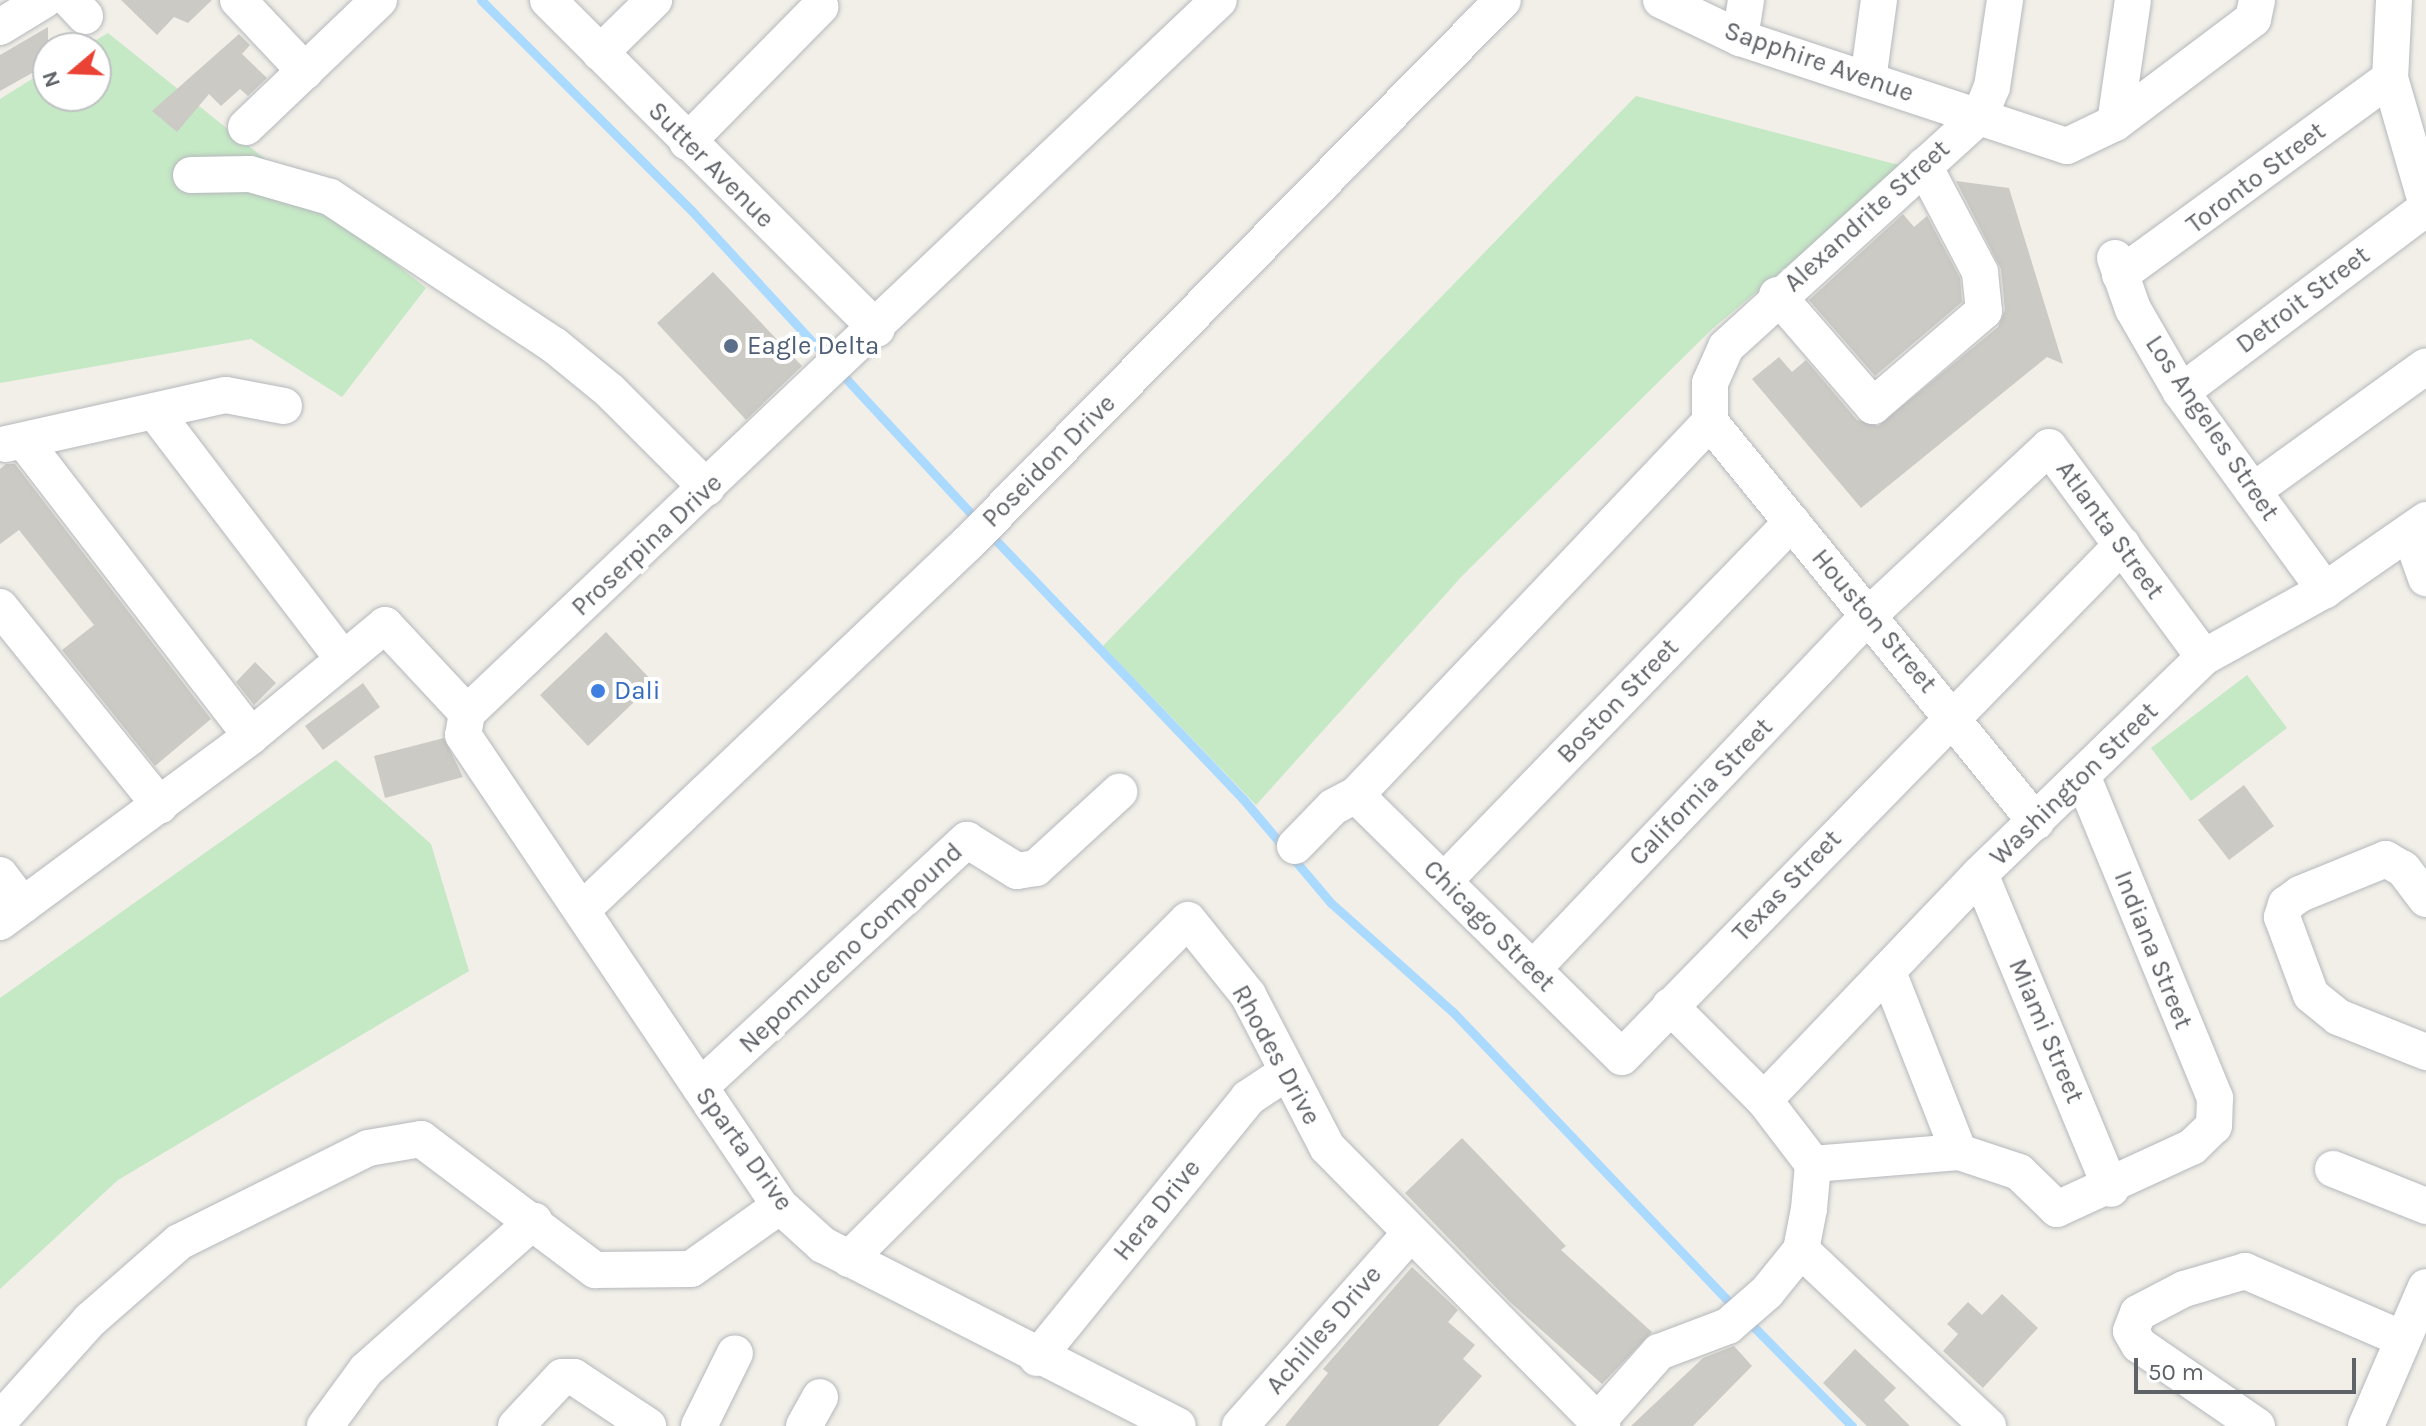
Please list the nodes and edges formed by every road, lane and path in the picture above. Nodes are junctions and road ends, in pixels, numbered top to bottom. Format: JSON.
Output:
{"nodes":[{"id":1,"x":44,"y":0,"type":"edge"},
{"id":2,"x":238,"y":0,"type":"edge"},
{"id":3,"x":379,"y":0,"type":"edge"},
{"id":4,"x":548,"y":0,"type":"edge"},
{"id":5,"x":654,"y":0,"type":"edge"},
{"id":6,"x":1219,"y":0,"type":"edge"},
{"id":7,"x":1502,"y":0,"type":"edge"},
{"id":8,"x":1661,"y":0,"type":"edge"},
{"id":9,"x":1746,"y":0,"type":"edge"},
{"id":10,"x":1879,"y":0,"type":"edge"},
{"id":11,"x":2005,"y":0,"type":"edge"},
{"id":12,"x":2133,"y":0,"type":"edge"},
{"id":13,"x":2257,"y":0,"type":"edge"},
{"id":14,"x":2394,"y":0,"type":"edge"},
{"id":15,"x":820,"y":7,"type":"dead end"},
{"id":16,"x":0,"y":27,"type":"edge"},
{"id":17,"x":1740,"y":38,"type":"junction"},
{"id":18,"x":600,"y":53,"type":"junction"},
{"id":19,"x":305,"y":71,"type":"junction"},
{"id":20,"x":2390,"y":78,"type":"junction"},
{"id":21,"x":1868,"y":80,"type":"junction"},
{"id":22,"x":1980,"y":116,"type":"junction"},
{"id":23,"x":2115,"y":123,"type":"junction"},
{"id":24,"x":246,"y":127,"type":"dead end"},
{"id":25,"x":687,"y":142,"type":"junction"},
{"id":26,"x":1924,"y":166,"type":"junction"},
{"id":27,"x":191,"y":175,"type":"dead end"},
{"id":28,"x":2426,"y":205,"type":"edge"},
{"id":29,"x":2117,"y":266,"type":"joint"},
{"id":30,"x":1777,"y":295,"type":"junction"},
{"id":31,"x":868,"y":337,"type":"junction"},
{"id":32,"x":2426,"y":366,"type":"edge"},
{"id":33,"x":2181,"y":392,"type":"junction"},
{"id":34,"x":284,"y":406,"type":"dead end"},
{"id":35,"x":155,"y":412,"type":"junction"},
{"id":36,"x":1710,"y":422,"type":"junction"},
{"id":37,"x":12,"y":443,"type":"edge"},
{"id":38,"x":707,"y":488,"type":"junction"},
{"id":39,"x":2253,"y":491,"type":"junction"},
{"id":40,"x":1792,"y":522,"type":"junction"},
{"id":41,"x":2418,"y":526,"type":"edge"},
{"id":42,"x":2122,"y":545,"type":"junction"},
{"id":43,"x":2426,"y":578,"type":"edge"},
{"id":44,"x":2325,"y":590,"type":"junction"},
{"id":45,"x":0,"y":607,"type":"edge"},
{"id":46,"x":1869,"y":615,"type":"junction"},
{"id":47,"x":2204,"y":657,"type":"junction"},
{"id":48,"x":343,"y":659,"type":"junction"},
{"id":49,"x":467,"y":713,"type":"junction"},
{"id":50,"x":1952,"y":716,"type":"junction"},
{"id":51,"x":251,"y":736,"type":"junction"},
{"id":52,"x":2082,"y":776,"type":"junction"},
{"id":53,"x":1119,"y":792,"type":"dead end"},
{"id":54,"x":1356,"y":795,"type":"junction"},
{"id":55,"x":160,"y":805,"type":"junction"},
{"id":56,"x":2036,"y":822,"type":"junction"},
{"id":57,"x":1295,"y":846,"type":"dead end"},
{"id":58,"x":1980,"y":874,"type":"junction"},
{"id":59,"x":0,"y":875,"type":"edge"},
{"id":60,"x":1444,"y":881,"type":"junction"},
{"id":61,"x":2426,"y":899,"type":"edge"},
{"id":62,"x":583,"y":909,"type":"junction"},
{"id":63,"x":12,"y":914,"type":"edge"},
{"id":64,"x":1533,"y":969,"type":"junction"},
{"id":65,"x":1888,"y":972,"type":"junction"},
{"id":66,"x":1670,"y":1006,"type":"junction"},
{"id":67,"x":2426,"y":1052,"type":"edge"},
{"id":68,"x":1622,"y":1057,"type":"joint"},
{"id":69,"x":1287,"y":1072,"type":"junction"},
{"id":70,"x":700,"y":1087,"type":"junction"},
{"id":71,"x":1764,"y":1100,"type":"junction"},
{"id":72,"x":1959,"y":1152,"type":"junction"},
{"id":73,"x":1813,"y":1164,"type":"junction"},
{"id":74,"x":2333,"y":1169,"type":"dead end"},
{"id":75,"x":2111,"y":1189,"type":"junction"},
{"id":76,"x":780,"y":1206,"type":"junction"},
{"id":77,"x":2426,"y":1206,"type":"edge"},
{"id":78,"x":534,"y":1221,"type":"junction"},
{"id":79,"x":1409,"y":1235,"type":"junction"},
{"id":80,"x":1801,"y":1250,"type":"junction"},
{"id":81,"x":849,"y":1259,"type":"junction"},
{"id":82,"x":2426,"y":1287,"type":"edge"},
{"id":83,"x":2403,"y":1339,"type":"junction"},
{"id":84,"x":735,"y":1353,"type":"dead end"},
{"id":85,"x":1037,"y":1358,"type":"junction"},
{"id":86,"x":0,"y":1420,"type":"edge"},
{"id":87,"x":1599,"y":1424,"type":"edge"},
{"id":88,"x":325,"y":1426,"type":"edge"},
{"id":89,"x":516,"y":1426,"type":"edge"},
{"id":90,"x":648,"y":1426,"type":"edge"},
{"id":91,"x":699,"y":1426,"type":"edge"},
{"id":92,"x":1178,"y":1426,"type":"edge"},
{"id":93,"x":1240,"y":1426,"type":"edge"},
{"id":94,"x":1988,"y":1426,"type":"edge"},
{"id":95,"x":2257,"y":1426,"type":"edge"},
{"id":96,"x":2366,"y":1426,"type":"edge"}],
"edges":[{"from":1,"to":16,"type":"street"},
{"from":2,"to":19,"type":"street"},
{"from":3,"to":19,"type":"street"},
{"from":4,"to":18,"type":"street","name":"Sutter Avenue"},
{"from":5,"to":18,"type":"street"},
{"from":6,"to":31,"type":"street","name":"Proserpina Drive"},
{"from":7,"to":62,"type":"street","name":"Poseidon Drive"},
{"from":8,"to":17,"type":"street","name":"Sapphire Avenue"},
{"from":9,"to":17,"type":"street"},
{"from":10,"to":21,"type":"street"},
{"from":11,"to":22,"type":"street","name":"Alexandrite Street"},
{"from":12,"to":23,"type":"street"},
{"from":13,"to":23,"type":"street","name":"Sapphire Avenue"},
{"from":14,"to":20,"type":"street"},
{"from":15,"to":25,"type":"street"},
{"from":17,"to":21,"type":"street","name":"Sapphire Avenue"},
{"from":18,"to":25,"type":"street","name":"Sutter Avenue"},
{"from":19,"to":24,"type":"street"},
{"from":20,"to":28,"type":"street"},
{"from":20,"to":29,"type":"street","name":"Toronto Street"},
{"from":21,"to":22,"type":"street","name":"Sapphire Avenue"},
{"from":22,"to":23,"type":"street","name":"Sapphire Avenue"},
{"from":22,"to":26,"type":"street","name":"Alexandrite Street"},
{"from":25,"to":31,"type":"street","name":"Sutter Avenue"},
{"from":26,"to":30,"type":"street","name":"Alexandrite Street"},
{"from":26,"to":30,"type":"street"},
{"from":27,"to":38,"type":"street"},
{"from":28,"to":33,"type":"street","name":"Detroit Street"},
{"from":29,"to":33,"type":"street","name":"Los Angeles Street"},
{"from":30,"to":36,"type":"street","name":"Alexandrite Street"},
{"from":31,"to":38,"type":"street","name":"Proserpina Drive"},
{"from":32,"to":39,"type":"street"},
{"from":33,"to":39,"type":"street","name":"Los Angeles Street"},
{"from":34,"to":35,"type":"street"},
{"from":35,"to":37,"type":"street"},
{"from":35,"to":48,"type":"street"},
{"from":36,"to":40,"type":"street","name":"Houston Street"},
{"from":36,"to":54,"type":"street"},
{"from":37,"to":51,"type":"street"},
{"from":38,"to":49,"type":"street","name":"Proserpina Drive"},
{"from":39,"to":44,"type":"street","name":"Los Angeles Street"},
{"from":40,"to":46,"type":"street","name":"Houston Street"},
{"from":40,"to":60,"type":"street","name":"Boston Street"},
{"from":41,"to":43,"type":"street"},
{"from":41,"to":44,"type":"street","name":"Washington Street"},
{"from":42,"to":46,"type":"street","name":"Atlanta Street"},
{"from":42,"to":47,"type":"street","name":"Atlanta Street"},
{"from":42,"to":50,"type":"street","name":"Texas Street"},
{"from":44,"to":47,"type":"street","name":"Washington Street"},
{"from":45,"to":55,"type":"street"},
{"from":46,"to":50,"type":"street","name":"Houston Street"},
{"from":46,"to":64,"type":"street","name":"California Street"},
{"from":47,"to":52,"type":"street","name":"Washington Street"},
{"from":48,"to":49,"type":"street"},
{"from":48,"to":51,"type":"street"},
{"from":49,"to":62,"type":"street","name":"Sparta Drive"},
{"from":50,"to":56,"type":"street","name":"Houston Street"},
{"from":50,"to":66,"type":"street","name":"Texas Street"},
{"from":51,"to":55,"type":"street"},
{"from":52,"to":56,"type":"street","name":"Washington Street"},
{"from":52,"to":75,"type":"street","name":"Indiana Street"},
{"from":53,"to":70,"type":"street","name":"Nepomuceno Compound"},
{"from":54,"to":57,"type":"street"},
{"from":54,"to":60,"type":"street","name":"Chicago Street"},
{"from":55,"to":63,"type":"street"},
{"from":56,"to":58,"type":"street","name":"Washington Street"},
{"from":58,"to":65,"type":"street","name":"Washington Street"},
{"from":58,"to":75,"type":"street","name":"Miami Street"},
{"from":59,"to":63,"type":"street"},
{"from":60,"to":64,"type":"street","name":"Chicago Street"},
{"from":61,"to":67,"type":"street"},
{"from":62,"to":70,"type":"street","name":"Sparta Drive"},
{"from":64,"to":68,"type":"street","name":"Chicago Street"},
{"from":65,"to":71,"type":"street","name":"Washington Street"},
{"from":65,"to":72,"type":"street"},
{"from":66,"to":68,"type":"street","name":"Texas Street"},
{"from":66,"to":71,"type":"street"},
{"from":69,"to":79,"type":"street","name":"Rhodes Drive"},
{"from":69,"to":81,"type":"street","name":"Rhodes Drive"},
{"from":69,"to":85,"type":"street","name":"Hera Drive"},
{"from":70,"to":76,"type":"street","name":"Sparta Drive"},
{"from":71,"to":73,"type":"street"},
{"from":72,"to":73,"type":"street"},
{"from":72,"to":75,"type":"street"},
{"from":73,"to":80,"type":"street"},
{"from":74,"to":77,"type":"street"},
{"from":76,"to":78,"type":"street"},
{"from":76,"to":81,"type":"street","name":"Sparta Drive"},
{"from":78,"to":86,"type":"street"},
{"from":78,"to":88,"type":"street"},
{"from":79,"to":87,"type":"street","name":"Rhodes Drive"},
{"from":79,"to":93,"type":"street","name":"Achilles Drive"},
{"from":80,"to":87,"type":"street"},
{"from":80,"to":94,"type":"street"},
{"from":81,"to":85,"type":"street","name":"Sparta Drive"},
{"from":82,"to":83,"type":"street"},
{"from":83,"to":95,"type":"street"},
{"from":83,"to":96,"type":"street"},
{"from":84,"to":91,"type":"street"},
{"from":85,"to":92,"type":"street","name":"Sparta Drive"},
{"from":89,"to":90,"type":"street"}]}
